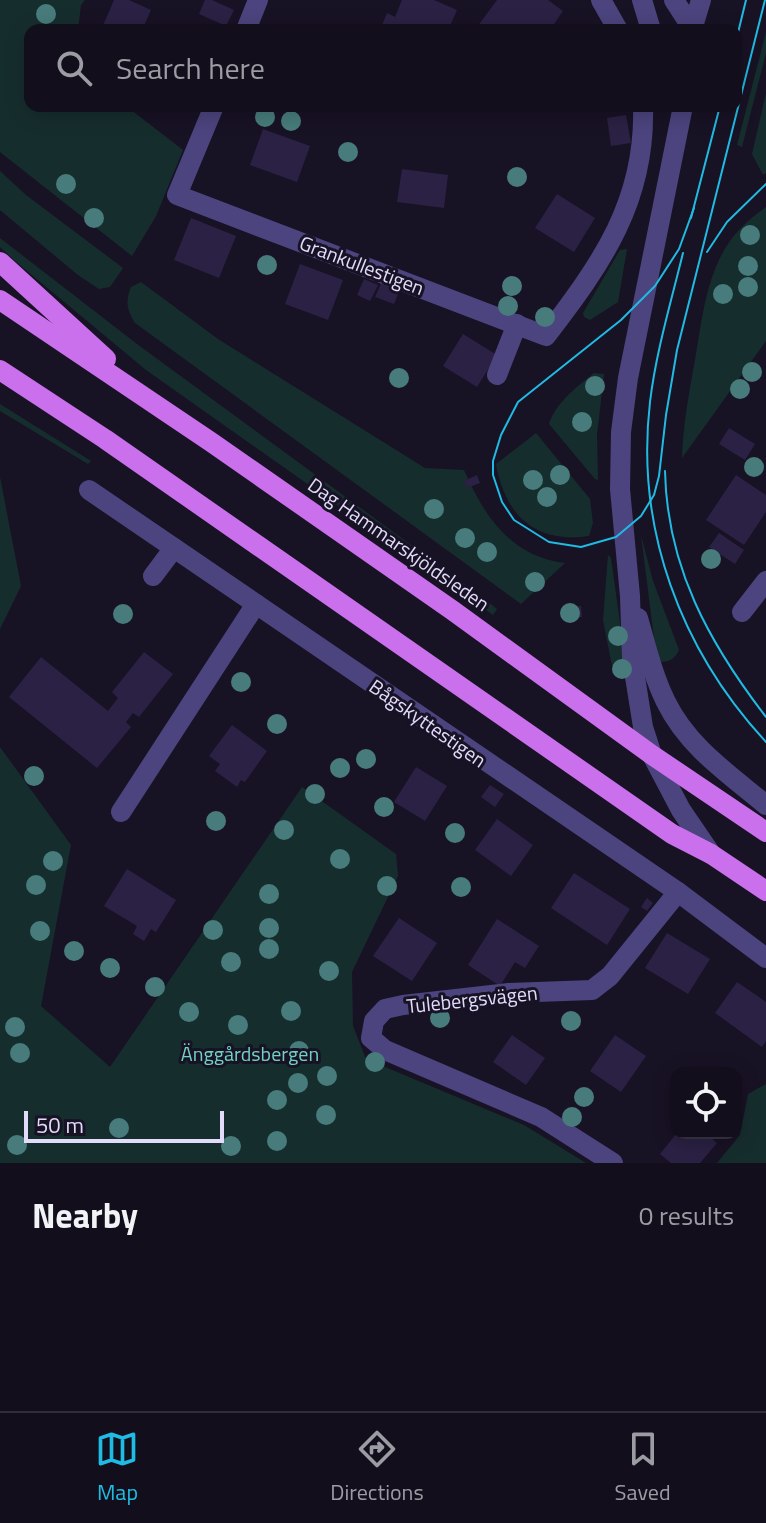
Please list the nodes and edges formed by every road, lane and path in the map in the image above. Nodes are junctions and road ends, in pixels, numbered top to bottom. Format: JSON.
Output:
{"nodes":[{"id":1,"x":258,"y":0,"type":"edge"},
{"id":2,"x":601,"y":0,"type":"edge"},
{"id":3,"x":642,"y":0,"type":"edge"},
{"id":4,"x":674,"y":0,"type":"edge"},
{"id":5,"x":688,"y":0,"type":"edge"},
{"id":6,"x":701,"y":0,"type":"edge"},
{"id":7,"x":248,"y":24,"type":"edge"},
{"id":8,"x":615,"y":24,"type":"edge"},
{"id":9,"x":649,"y":24,"type":"edge"},
{"id":10,"x":689,"y":24,"type":"edge"},
{"id":11,"x":691,"y":24,"type":"edge"},
{"id":12,"x":694,"y":24,"type":"edge"},
{"id":13,"x":212,"y":112,"type":"edge"},
{"id":14,"x":643,"y":112,"type":"edge"},
{"id":15,"x":682,"y":112,"type":"edge"},
{"id":16,"x":0,"y":262,"type":"edge"},
{"id":17,"x":0,"y":300,"type":"edge"},
{"id":18,"x":517,"y":324,"type":"junction"},
{"id":19,"x":0,"y":370,"type":"edge"},
{"id":20,"x":497,"y":375,"type":"dead end"},
{"id":21,"x":153,"y":402,"type":"junction"},
{"id":22,"x":89,"y":490,"type":"dead end"},
{"id":23,"x":174,"y":548,"type":"junction"},
{"id":24,"x":153,"y":576,"type":"dead end"},
{"id":25,"x":766,"y":581,"type":"edge"},
{"id":26,"x":630,"y":596,"type":"junction"},
{"id":27,"x":256,"y":604,"type":"junction"},
{"id":28,"x":742,"y":612,"type":"dead end"},
{"id":29,"x":652,"y":755,"type":"junction"},
{"id":30,"x":766,"y":805,"type":"edge"},
{"id":31,"x":121,"y":812,"type":"dead end"},
{"id":32,"x":766,"y":832,"type":"edge"},
{"id":33,"x":711,"y":854,"type":"junction"},
{"id":34,"x":766,"y":891,"type":"edge"},
{"id":35,"x":678,"y":892,"type":"junction"},
{"id":36,"x":766,"y":958,"type":"edge"},
{"id":37,"x":613,"y":1163,"type":"edge"}],
"edges":[{"from":1,"to":7,"type":"street"},
{"from":2,"to":8,"type":"street"},
{"from":3,"to":9,"type":"street"},
{"from":4,"to":10,"type":"street"},
{"from":5,"to":11,"type":"street"},
{"from":6,"to":12,"type":"street"},
{"from":13,"to":18,"type":"street","name":"Grankullestigen"},
{"from":14,"to":18,"type":"street","name":"Grankullestigen"},
{"from":15,"to":26,"type":"street"},
{"from":16,"to":21,"type":"main road"},
{"from":17,"to":21,"type":"main road","name":"Dag Hammarskjöldsleden"},
{"from":18,"to":20,"type":"street"},
{"from":19,"to":33,"type":"main road"},
{"from":21,"to":29,"type":"main road","name":"Dag Hammarskjöldsleden"},
{"from":22,"to":23,"type":"street","name":"Bågskyttestigen"},
{"from":23,"to":24,"type":"street"},
{"from":23,"to":27,"type":"street","name":"Bågskyttestigen"},
{"from":25,"to":28,"type":"street"},
{"from":26,"to":29,"type":"street"},
{"from":26,"to":30,"type":"street"},
{"from":27,"to":31,"type":"street"},
{"from":27,"to":35,"type":"street","name":"Bågskyttestigen"},
{"from":29,"to":32,"type":"main road","name":"Dag Hammarskjöldsleden"},
{"from":29,"to":33,"type":"street"},
{"from":33,"to":34,"type":"main road"},
{"from":35,"to":36,"type":"street","name":"Bågskyttestigen"},
{"from":35,"to":37,"type":"street","name":"Tulebergsvägen"}]}
